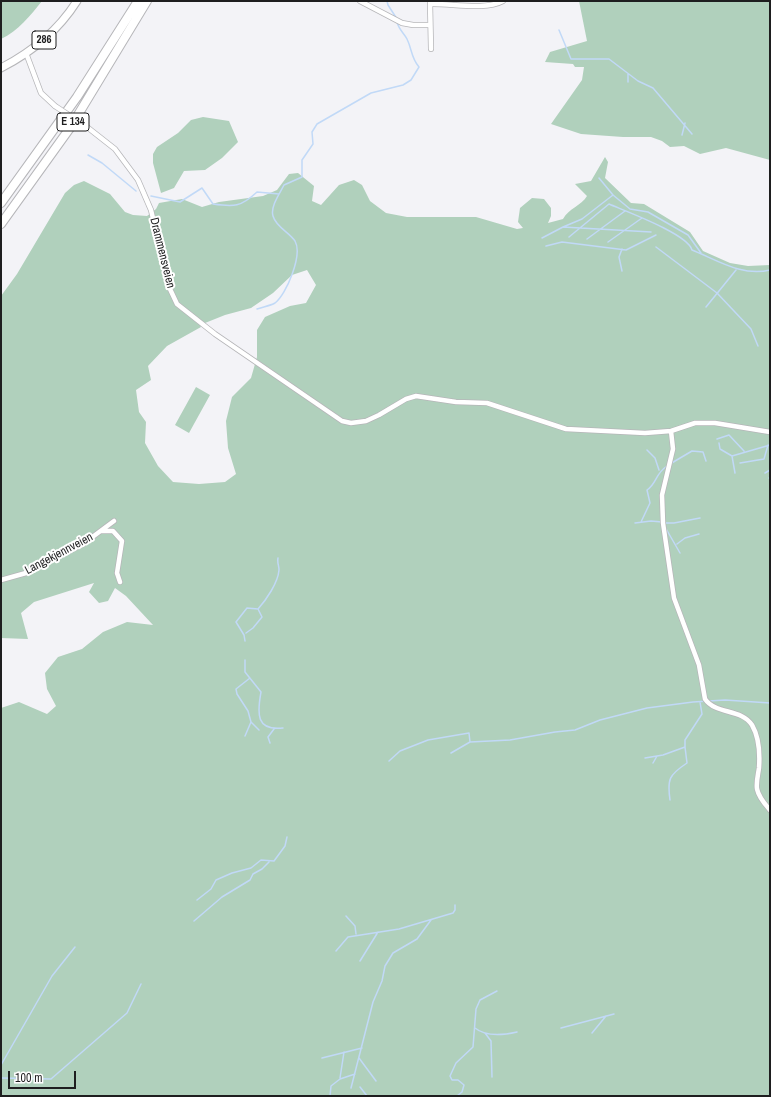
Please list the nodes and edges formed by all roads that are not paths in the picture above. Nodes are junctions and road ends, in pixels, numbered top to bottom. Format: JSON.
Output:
{"nodes":[{"id":1,"x":77,"y":1,"type":"edge"},
{"id":2,"x":138,"y":1,"type":"edge"},
{"id":3,"x":147,"y":1,"type":"edge"},
{"id":4,"x":360,"y":1,"type":"edge"},
{"id":5,"x":503,"y":1,"type":"edge"},
{"id":6,"x":430,"y":2,"type":"edge"},
{"id":7,"x":430,"y":25,"type":"junction"},
{"id":8,"x":431,"y":49,"type":"dead end"},
{"id":9,"x":26,"y":53,"type":"junction"},
{"id":10,"x":1,"y":68,"type":"edge"},
{"id":11,"x":1,"y":203,"type":"edge"},
{"id":12,"x":1,"y":224,"type":"edge"},
{"id":13,"x":671,"y":431,"type":"junction"},
{"id":14,"x":770,"y":432,"type":"edge"},
{"id":15,"x":114,"y":521,"type":"dead end"},
{"id":16,"x":102,"y":531,"type":"junction"},
{"id":17,"x":1,"y":580,"type":"edge"},
{"id":18,"x":120,"y":582,"type":"dead end"},
{"id":19,"x":770,"y":810,"type":"edge"}],
"edges":[{"from":1,"to":9,"type":"main road","number":"286"},
{"from":2,"to":11,"type":"highway","number":"E 134"},
{"from":3,"to":12,"type":"highway","number":"E 134"},
{"from":4,"to":7,"type":"street"},
{"from":5,"to":6,"type":"street"},
{"from":6,"to":7,"type":"street"},
{"from":7,"to":8,"type":"street"},
{"from":9,"to":10,"type":"main road","number":"286"},
{"from":9,"to":13,"type":"street","name":"Drammensveien","bridge":true},
{"from":13,"to":14,"type":"street","name":"Drammensveien"},
{"from":13,"to":19,"type":"street"},
{"from":15,"to":16,"type":"street","name":"Langekjennveien"},
{"from":16,"to":17,"type":"street","name":"Langekjennveien"},
{"from":16,"to":18,"type":"street"}]}
